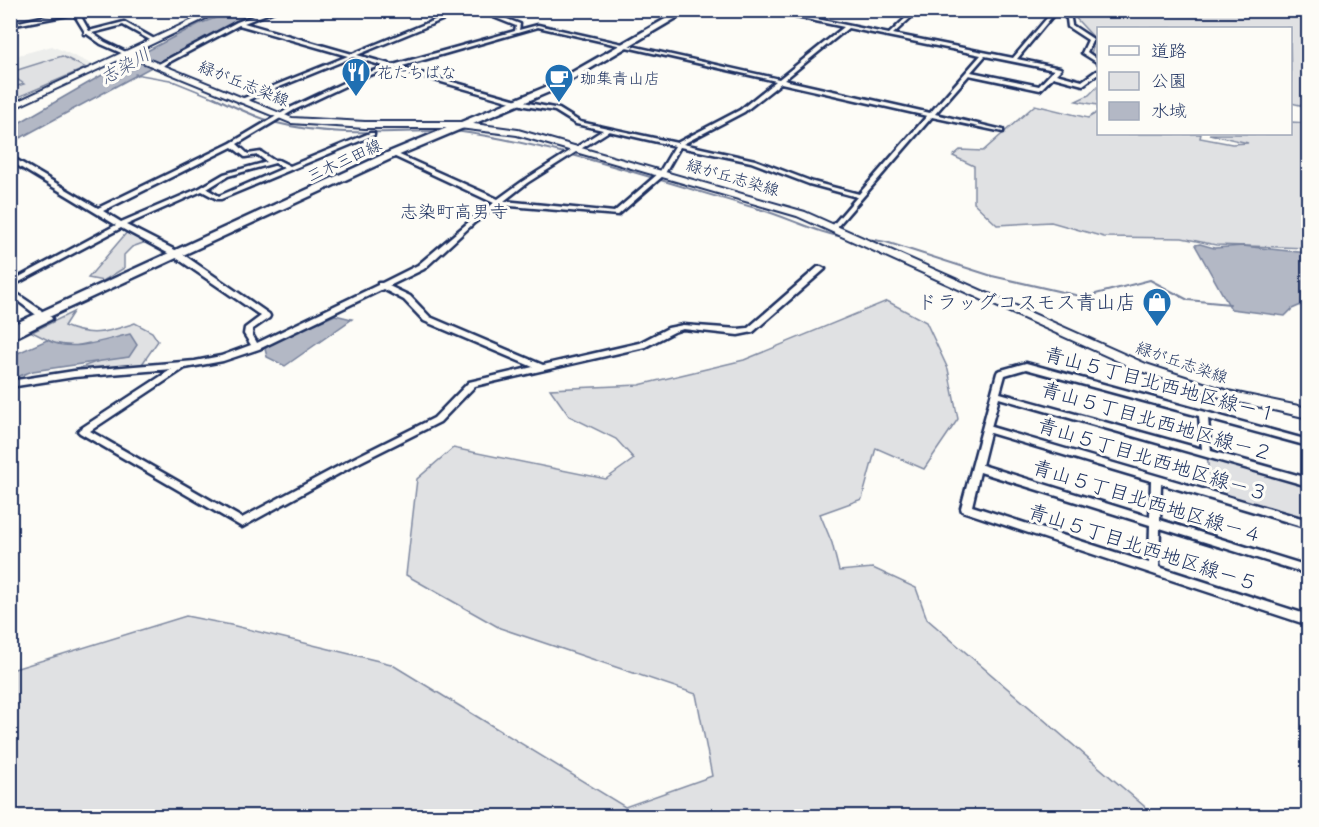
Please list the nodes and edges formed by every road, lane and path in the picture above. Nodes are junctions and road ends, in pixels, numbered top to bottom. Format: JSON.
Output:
{"nodes":[{"id":1,"x":88,"y":10,"type":"edge"},
{"id":2,"x":220,"y":10,"type":"edge"},
{"id":3,"x":275,"y":10,"type":"edge"},
{"id":4,"x":464,"y":10,"type":"edge"},
{"id":5,"x":478,"y":10,"type":"edge"},
{"id":6,"x":687,"y":10,"type":"edge"},
{"id":7,"x":765,"y":10,"type":"edge"},
{"id":8,"x":917,"y":10,"type":"edge"},
{"id":9,"x":1046,"y":10,"type":"edge"},
{"id":10,"x":1060,"y":11,"type":"edge"},
{"id":11,"x":76,"y":12,"type":"edge"},
{"id":12,"x":1053,"y":12,"type":"edge"},
{"id":13,"x":240,"y":23,"type":"junction"},
{"id":14,"x":10,"y":26,"type":"edge"},
{"id":15,"x":847,"y":27,"type":"junction"},
{"id":16,"x":517,"y":30,"type":"junction"},
{"id":17,"x":86,"y":33,"type":"junction"},
{"id":18,"x":890,"y":35,"type":"junction"},
{"id":19,"x":154,"y":40,"type":"junction"},
{"id":20,"x":626,"y":45,"type":"junction"},
{"id":21,"x":128,"y":54,"type":"junction"},
{"id":22,"x":984,"y":54,"type":"junction"},
{"id":23,"x":356,"y":56,"type":"junction"},
{"id":24,"x":1014,"y":60,"type":"junction"},
{"id":25,"x":1097,"y":61,"type":"edge"},
{"id":26,"x":158,"y":66,"type":"junction"},
{"id":27,"x":392,"y":66,"type":"junction"},
{"id":28,"x":1097,"y":73,"type":"edge"},
{"id":29,"x":968,"y":74,"type":"junction"},
{"id":30,"x":1052,"y":75,"type":"junction"},
{"id":31,"x":779,"y":80,"type":"junction"},
{"id":32,"x":241,"y":101,"type":"junction"},
{"id":33,"x":518,"y":102,"type":"junction"},
{"id":34,"x":10,"y":108,"type":"edge"},
{"id":35,"x":931,"y":115,"type":"junction"},
{"id":36,"x":278,"y":116,"type":"junction"},
{"id":37,"x":459,"y":125,"type":"junction"},
{"id":38,"x":609,"y":129,"type":"junction"},
{"id":39,"x":1001,"y":131,"type":"dead end"},
{"id":40,"x":372,"y":134,"type":"dead end"},
{"id":41,"x":233,"y":144,"type":"junction"},
{"id":42,"x":680,"y":144,"type":"junction"},
{"id":43,"x":576,"y":149,"type":"junction"},
{"id":44,"x":393,"y":154,"type":"junction"},
{"id":45,"x":10,"y":158,"type":"edge"},
{"id":46,"x":272,"y":162,"type":"junction"},
{"id":47,"x":290,"y":168,"type":"junction"},
{"id":48,"x":662,"y":174,"type":"junction"},
{"id":49,"x":202,"y":189,"type":"junction"},
{"id":50,"x":861,"y":196,"type":"junction"},
{"id":51,"x":500,"y":203,"type":"junction"},
{"id":52,"x":98,"y":211,"type":"junction"},
{"id":53,"x":121,"y":225,"type":"junction"},
{"id":54,"x":834,"y":227,"type":"junction"},
{"id":55,"x":178,"y":255,"type":"junction"},
{"id":56,"x":821,"y":269,"type":"dead end"},
{"id":57,"x":10,"y":285,"type":"edge"},
{"id":58,"x":381,"y":285,"type":"junction"},
{"id":59,"x":10,"y":291,"type":"edge"},
{"id":60,"x":38,"y":312,"type":"dead end"},
{"id":61,"x":48,"y":319,"type":"dead end"},
{"id":62,"x":10,"y":331,"type":"edge"},
{"id":63,"x":10,"y":338,"type":"edge"},
{"id":64,"x":256,"y":347,"type":"junction"},
{"id":65,"x":181,"y":367,"type":"junction"},
{"id":66,"x":540,"y":367,"type":"junction"},
{"id":67,"x":10,"y":384,"type":"edge"},
{"id":68,"x":995,"y":394,"type":"junction"},
{"id":69,"x":1308,"y":413,"type":"edge"},
{"id":70,"x":1203,"y":415,"type":"junction"},
{"id":71,"x":986,"y":429,"type":"junction"},
{"id":72,"x":1308,"y":443,"type":"edge"},
{"id":73,"x":1207,"y":454,"type":"junction"},
{"id":74,"x":976,"y":467,"type":"junction"},
{"id":75,"x":1156,"y":479,"type":"junction"},
{"id":76,"x":1308,"y":482,"type":"edge"},
{"id":77,"x":966,"y":508,"type":"joint"},
{"id":78,"x":1156,"y":523,"type":"junction"},
{"id":79,"x":1308,"y":524,"type":"edge"},
{"id":80,"x":1154,"y":569,"type":"junction"},
{"id":81,"x":1308,"y":570,"type":"edge"},
{"id":82,"x":1308,"y":620,"type":"edge"}],
"edges":[{"from":1,"to":11,"type":"street"},
{"from":2,"to":19,"type":"street"},
{"from":3,"to":13,"type":"street"},
{"from":4,"to":23,"type":"street"},
{"from":5,"to":16,"type":"street"},
{"from":6,"to":20,"type":"main road","name":"三木三田線"},
{"from":7,"to":15,"type":"street"},
{"from":8,"to":18,"type":"street"},
{"from":9,"to":12,"type":"street"},
{"from":10,"to":12,"type":"street"},
{"from":10,"to":25,"type":"street"},
{"from":11,"to":14,"type":"street"},
{"from":11,"to":17,"type":"street"},
{"from":12,"to":24,"type":"street"},
{"from":13,"to":23,"type":"street"},
{"from":13,"to":26,"type":"street"},
{"from":15,"to":18,"type":"street"},
{"from":15,"to":31,"type":"street"},
{"from":16,"to":20,"type":"street"},
{"from":16,"to":27,"type":"street"},
{"from":17,"to":19,"type":"street"},
{"from":17,"to":21,"type":"street"},
{"from":18,"to":22,"type":"street"},
{"from":19,"to":21,"type":"street"},
{"from":20,"to":31,"type":"street"},
{"from":20,"to":33,"type":"main road","name":"三木三田線"},
{"from":21,"to":26,"type":"street","name":"緑が丘志染線"},
{"from":21,"to":34,"type":"street"},
{"from":22,"to":24,"type":"street"},
{"from":22,"to":29,"type":"street"},
{"from":23,"to":27,"type":"street"},
{"from":23,"to":32,"type":"street"},
{"from":24,"to":30,"type":"street"},
{"from":26,"to":32,"type":"street","name":"緑が丘志染線"},
{"from":27,"to":33,"type":"street"},
{"from":27,"to":36,"type":"street"},
{"from":28,"to":30,"type":"street"},
{"from":29,"to":30,"type":"street"},
{"from":29,"to":35,"type":"street"},
{"from":31,"to":35,"type":"street"},
{"from":31,"to":42,"type":"street"},
{"from":32,"to":36,"type":"street","name":"緑が丘志染線"},
{"from":33,"to":37,"type":"main road","name":"三木三田線"},
{"from":33,"to":38,"type":"street"},
{"from":35,"to":39,"type":"street"},
{"from":35,"to":50,"type":"street"},
{"from":36,"to":37,"type":"street","name":"緑が丘志染線"},
{"from":36,"to":41,"type":"street"},
{"from":37,"to":43,"type":"street","name":"緑が丘志染線"},
{"from":37,"to":44,"type":"main road","name":"三木三田線"},
{"from":38,"to":42,"type":"street"},
{"from":38,"to":43,"type":"street"},
{"from":40,"to":47,"type":"street"},
{"from":41,"to":46,"type":"street"},
{"from":41,"to":52,"type":"street"},
{"from":42,"to":48,"type":"street"},
{"from":42,"to":50,"type":"street"},
{"from":43,"to":48,"type":"street","name":"緑が丘志染線"},
{"from":43,"to":51,"type":"street"},
{"from":44,"to":51,"type":"street"},
{"from":44,"to":55,"type":"main road","name":"三木三田線"},
{"from":45,"to":52,"type":"street"},
{"from":46,"to":47,"type":"street"},
{"from":46,"to":49,"type":"street"},
{"from":47,"to":49,"type":"street"},
{"from":48,"to":51,"type":"street"},
{"from":48,"to":54,"type":"street","name":"緑が丘志染線"},
{"from":49,"to":53,"type":"street"},
{"from":50,"to":54,"type":"street"},
{"from":51,"to":58,"type":"street"},
{"from":52,"to":53,"type":"street"},
{"from":53,"to":55,"type":"street"},
{"from":53,"to":57,"type":"street"},
{"from":54,"to":69,"type":"street","name":"緑が丘志染線"},
{"from":55,"to":62,"type":"main road","name":"三木三田線"},
{"from":55,"to":64,"type":"street"},
{"from":56,"to":66,"type":"street"},
{"from":58,"to":64,"type":"street"},
{"from":58,"to":66,"type":"street"},
{"from":59,"to":60,"type":"street"},
{"from":61,"to":63,"type":"street"},
{"from":64,"to":65,"type":"street"},
{"from":65,"to":66,"type":"street"},
{"from":65,"to":67,"type":"street"},
{"from":68,"to":70,"type":"street","name":"青山５丁目北西地区線ー１"},
{"from":68,"to":71,"type":"street","name":"青山５丁目北西地区線ー１"},
{"from":68,"to":73,"type":"street","name":"青山５丁目北西地区線ー２"},
{"from":70,"to":72,"type":"street","name":"青山５丁目北西地区線ー１"},
{"from":70,"to":73,"type":"street"},
{"from":71,"to":74,"type":"street","name":"青山５丁目北西地区線ー１"},
{"from":71,"to":75,"type":"street","name":"青山５丁目北西地区線ー３"},
{"from":73,"to":76,"type":"street","name":"青山５丁目北西地区線ー２"},
{"from":74,"to":77,"type":"street","name":"青山５丁目北西地区線ー１"},
{"from":74,"to":78,"type":"street","name":"青山５丁目北西地区線ー４"},
{"from":75,"to":78,"type":"street"},
{"from":75,"to":79,"type":"street","name":"青山５丁目北西地区線ー３"},
{"from":77,"to":80,"type":"street","name":"青山５丁目北西地区線ー５"},
{"from":78,"to":80,"type":"street"},
{"from":78,"to":81,"type":"street","name":"青山５丁目北西地区線ー４"},
{"from":80,"to":82,"type":"street","name":"青山５丁目北西地区線ー５"}]}
